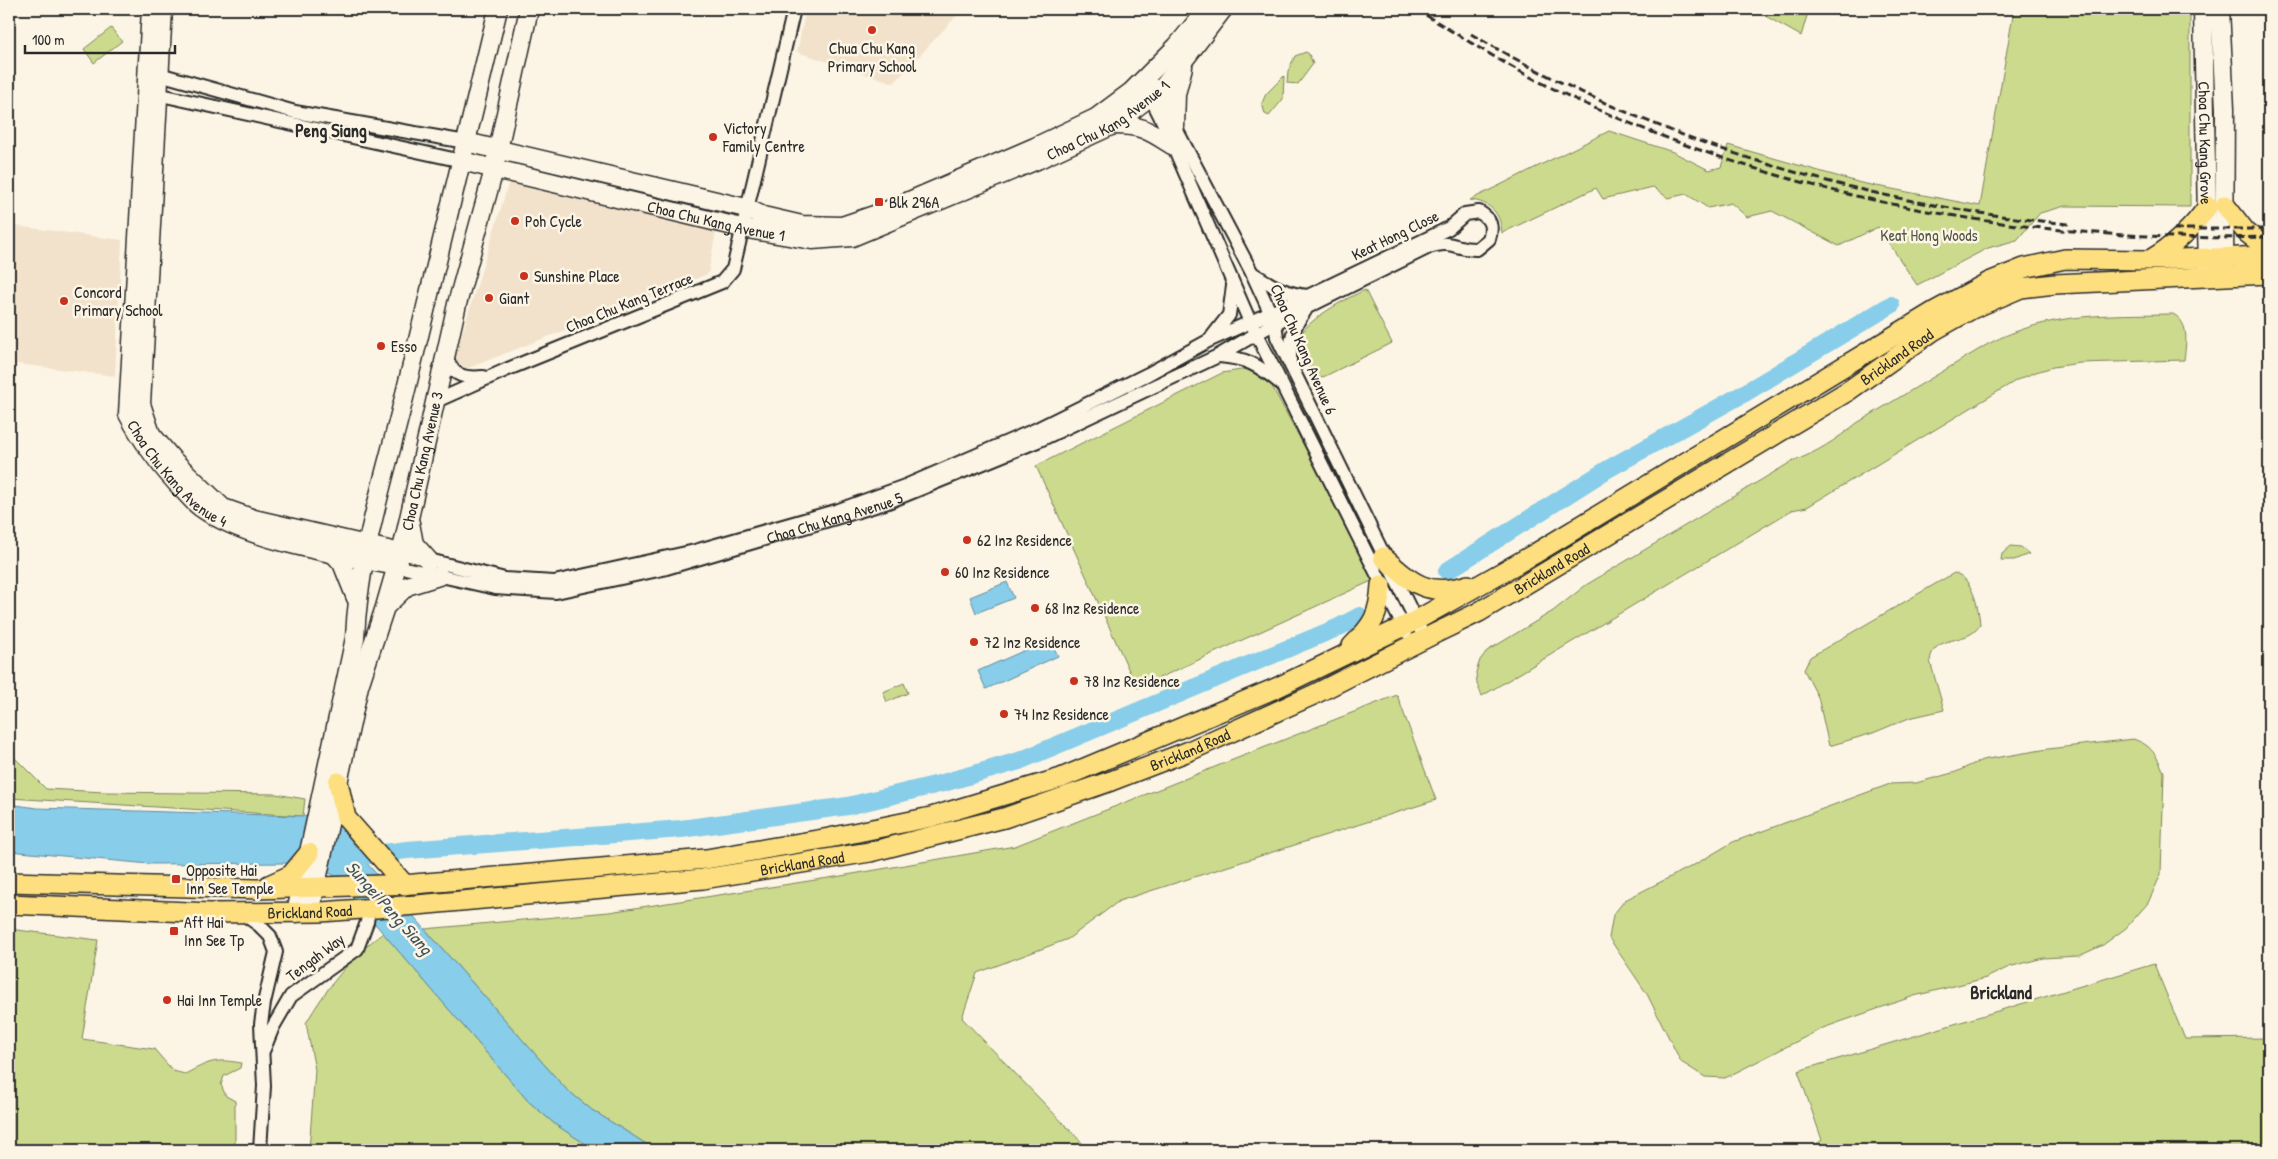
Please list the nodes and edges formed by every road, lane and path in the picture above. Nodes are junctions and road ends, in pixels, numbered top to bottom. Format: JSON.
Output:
{"nodes":[{"id":1,"x":151,"y":9,"type":"edge"},
{"id":2,"x":164,"y":9,"type":"edge"},
{"id":3,"x":498,"y":9,"type":"edge"},
{"id":4,"x":529,"y":9,"type":"edge"},
{"id":5,"x":794,"y":9,"type":"edge"},
{"id":6,"x":1207,"y":9,"type":"edge"},
{"id":7,"x":1222,"y":9,"type":"edge"},
{"id":8,"x":2203,"y":9,"type":"edge"},
{"id":9,"x":2220,"y":9,"type":"edge"},
{"id":10,"x":1198,"y":30,"type":"junction"},
{"id":11,"x":1186,"y":57,"type":"junction"},
{"id":12,"x":154,"y":72,"type":"junction"},
{"id":13,"x":1142,"y":82,"type":"junction"},
{"id":14,"x":153,"y":93,"type":"junction"},
{"id":15,"x":1155,"y":95,"type":"junction"},
{"id":16,"x":1113,"y":125,"type":"junction"},
{"id":17,"x":1175,"y":127,"type":"junction"},
{"id":18,"x":466,"y":142,"type":"junction"},
{"id":19,"x":1172,"y":145,"type":"junction"},
{"id":20,"x":498,"y":150,"type":"junction"},
{"id":21,"x":462,"y":161,"type":"junction"},
{"id":22,"x":494,"y":168,"type":"junction"},
{"id":23,"x":2217,"y":205,"type":"junction"},
{"id":24,"x":746,"y":208,"type":"junction"},
{"id":25,"x":742,"y":228,"type":"junction"},
{"id":26,"x":2269,"y":250,"type":"edge"},
{"id":27,"x":2269,"y":256,"type":"edge"},
{"id":28,"x":2150,"y":260,"type":"junction"},
{"id":29,"x":2216,"y":266,"type":"junction"},
{"id":30,"x":1252,"y":273,"type":"junction"},
{"id":31,"x":2269,"y":274,"type":"edge"},
{"id":32,"x":1233,"y":283,"type":"junction"},
{"id":33,"x":1308,"y":302,"type":"junction"},
{"id":34,"x":1272,"y":318,"type":"junction"},
{"id":35,"x":1250,"y":322,"type":"junction"},
{"id":36,"x":1257,"y":334,"type":"junction"},
{"id":37,"x":1208,"y":341,"type":"junction"},
{"id":38,"x":446,"y":352,"type":"junction"},
{"id":39,"x":1218,"y":356,"type":"junction"},
{"id":40,"x":1290,"y":364,"type":"junction"},
{"id":41,"x":493,"y":376,"type":"junction"},
{"id":42,"x":1282,"y":385,"type":"junction"},
{"id":43,"x":434,"y":402,"type":"junction"},
{"id":44,"x":935,"y":478,"type":"junction"},
{"id":45,"x":411,"y":508,"type":"junction"},
{"id":46,"x":374,"y":514,"type":"junction"},
{"id":47,"x":335,"y":546,"type":"junction"},
{"id":48,"x":366,"y":553,"type":"junction"},
{"id":49,"x":1383,"y":557,"type":"junction"},
{"id":50,"x":398,"y":560,"type":"junction"},
{"id":51,"x":429,"y":561,"type":"junction"},
{"id":52,"x":439,"y":576,"type":"junction"},
{"id":53,"x":1497,"y":576,"type":"junction"},
{"id":54,"x":482,"y":579,"type":"junction"},
{"id":55,"x":1381,"y":585,"type":"junction"},
{"id":56,"x":357,"y":598,"type":"junction"},
{"id":57,"x":386,"y":607,"type":"junction"},
{"id":58,"x":1409,"y":624,"type":"junction"},
{"id":59,"x":1419,"y":642,"type":"junction"},
{"id":60,"x":1342,"y":656,"type":"junction"},
{"id":61,"x":338,"y":782,"type":"junction"},
{"id":62,"x":324,"y":815,"type":"junction"},
{"id":63,"x":308,"y":873,"type":"junction"},
{"id":64,"x":9,"y":882,"type":"edge"},
{"id":65,"x":410,"y":884,"type":"junction"},
{"id":66,"x":9,"y":904,"type":"edge"},
{"id":67,"x":372,"y":909,"type":"junction"},
{"id":68,"x":303,"y":912,"type":"junction"},
{"id":69,"x":242,"y":913,"type":"junction"},
{"id":70,"x":262,"y":1056,"type":"junction"},
{"id":71,"x":260,"y":1150,"type":"edge"}],
"edges":[{"from":1,"to":12,"type":"street","name":"Choa Chu Kang Avenue 4"},
{"from":2,"to":12,"type":"street","name":"Choa Chu Kang Avenue 4"},
{"from":3,"to":18,"type":"street","name":"Choa Chu Kang Avenue 3"},
{"from":4,"to":20,"type":"street","name":"Choa Chu Kang Avenue 3"},
{"from":5,"to":24,"type":"street","name":"Choa Chu Kang Terrace"},
{"from":6,"to":10,"type":"street","name":"Choa Chu Kang Avenue 1"},
{"from":7,"to":10,"type":"street","name":"Choa Chu Kang Avenue 1"},
{"from":8,"to":23,"type":"street","name":"Choa Chu Kang Grove"},
{"from":9,"to":23,"type":"street","name":"Choa Chu Kang Grove"},
{"from":10,"to":11,"type":"street","name":"Choa Chu Kang Avenue 1"},
{"from":10,"to":13,"type":"street","name":"Choa Chu Kang Avenue 1"},
{"from":11,"to":15,"type":"street","name":"Choa Chu Kang Avenue 1"},
{"from":11,"to":17,"type":"street"},
{"from":12,"to":14,"type":"street","name":"Choa Chu Kang Avenue 4"},
{"from":12,"to":18,"type":"street","name":"Choa Chu Kang Avenue 1"},
{"from":13,"to":15,"type":"street","name":"Choa Chu Kang Avenue 6"},
{"from":13,"to":24,"type":"street","name":"Choa Chu Kang Avenue 1"},
{"from":14,"to":21,"type":"street","name":"Choa Chu Kang Avenue 1"},
{"from":14,"to":47,"type":"street","name":"Choa Chu Kang Avenue 4"},
{"from":15,"to":16,"type":"street","name":"Choa Chu Kang Avenue 1"},
{"from":15,"to":17,"type":"street","name":"Choa Chu Kang Avenue 6"},
{"from":15,"to":19,"type":"street","name":"Choa Chu Kang Avenue 6"},
{"from":16,"to":19,"type":"street"},
{"from":16,"to":25,"type":"street","name":"Choa Chu Kang Avenue 1"},
{"from":17,"to":30,"type":"street","name":"Choa Chu Kang Avenue 6"},
{"from":18,"to":20,"type":"street","name":"Choa Chu Kang Avenue 1"},
{"from":18,"to":21,"type":"street","name":"Choa Chu Kang Avenue 3"},
{"from":19,"to":32,"type":"street","name":"Choa Chu Kang Avenue 6"},
{"from":20,"to":22,"type":"street","name":"Choa Chu Kang Avenue 3"},
{"from":20,"to":24,"type":"street","name":"Choa Chu Kang Avenue 1"},
{"from":21,"to":22,"type":"street","name":"Choa Chu Kang Avenue 1"},
{"from":21,"to":46,"type":"street","name":"Choa Chu Kang Avenue 3"},
{"from":22,"to":25,"type":"street","name":"Choa Chu Kang Avenue 1"},
{"from":22,"to":38,"type":"street","name":"Choa Chu Kang Avenue 3"},
{"from":23,"to":26,"type":"main road"},
{"from":23,"to":28,"type":"main road"},
{"from":23,"to":29,"type":"street","name":"Choa Chu Kang Grove"},
{"from":24,"to":25,"type":"street","name":"Choa Chu Kang Terrace"},
{"from":25,"to":41,"type":"street","name":"Choa Chu Kang Terrace"},
{"from":27,"to":29,"type":"main road","name":"Brickland Road"},
{"from":28,"to":29,"type":"main road","name":"Brickland Road"},
{"from":28,"to":53,"type":"main road","name":"Brickland Road"},
{"from":29,"to":31,"type":"main road","name":"Brickland Road"},
{"from":29,"to":59,"type":"main road","name":"Brickland Road"},
{"from":30,"to":33,"type":"street"},
{"from":30,"to":34,"type":"street","name":"Choa Chu Kang Avenue 6"},
{"from":32,"to":35,"type":"street","name":"Choa Chu Kang Avenue 6"},
{"from":32,"to":37,"type":"street"},
{"from":33,"to":33,"type":"street","name":"Keat Hong Close"},
{"from":33,"to":34,"type":"street","name":"Keat Hong Close"},
{"from":33,"to":40,"type":"street"},
{"from":34,"to":35,"type":"street","name":"Choa Chu Kang Avenue 5"},
{"from":34,"to":36,"type":"street","name":"Choa Chu Kang Avenue 5"},
{"from":34,"to":40,"type":"street","name":"Choa Chu Kang Avenue 6"},
{"from":35,"to":36,"type":"street","name":"Choa Chu Kang Avenue 6"},
{"from":35,"to":37,"type":"street","name":"Choa Chu Kang Avenue 5"},
{"from":36,"to":39,"type":"street","name":"Choa Chu Kang Avenue 5"},
{"from":36,"to":42,"type":"street","name":"Choa Chu Kang Avenue 6"},
{"from":37,"to":44,"type":"street","name":"Choa Chu Kang Avenue 5"},
{"from":38,"to":41,"type":"street","name":"Choa Chu Kang Terrace"},
{"from":38,"to":43,"type":"street","name":"Choa Chu Kang Avenue 3"},
{"from":39,"to":42,"type":"street"},
{"from":39,"to":44,"type":"street","name":"Choa Chu Kang Avenue 5"},
{"from":40,"to":49,"type":"street","name":"Choa Chu Kang Avenue 6"},
{"from":41,"to":43,"type":"street","name":"Choa Chu Kang Terrace"},
{"from":42,"to":55,"type":"street","name":"Choa Chu Kang Avenue 6"},
{"from":43,"to":45,"type":"street","name":"Choa Chu Kang Avenue 3"},
{"from":44,"to":54,"type":"street","name":"Choa Chu Kang Avenue 5"},
{"from":45,"to":50,"type":"street","name":"Choa Chu Kang Avenue 3"},
{"from":45,"to":51,"type":"street"},
{"from":46,"to":47,"type":"street"},
{"from":46,"to":48,"type":"street","name":"Choa Chu Kang Avenue 3"},
{"from":47,"to":48,"type":"street","name":"Choa Chu Kang Avenue 4"},
{"from":47,"to":56,"type":"street"},
{"from":48,"to":50,"type":"street","name":"Choa Chu Kang Avenue 5"},
{"from":48,"to":56,"type":"street","name":"Choa Chu Kang Avenue 3"},
{"from":49,"to":53,"type":"main road"},
{"from":49,"to":58,"type":"street","name":"Choa Chu Kang Avenue 6"},
{"from":50,"to":51,"type":"street","name":"Choa Chu Kang Avenue 5"},
{"from":50,"to":52,"type":"street","name":"Choa Chu Kang Avenue 5"},
{"from":50,"to":57,"type":"street","name":"Choa Chu Kang Avenue 3"},
{"from":51,"to":54,"type":"street","name":"Choa Chu Kang Avenue 5"},
{"from":52,"to":54,"type":"street","name":"Choa Chu Kang Avenue 5"},
{"from":52,"to":57,"type":"street"},
{"from":53,"to":58,"type":"main road","name":"Brickland Road"},
{"from":55,"to":58,"type":"street","name":"Choa Chu Kang Avenue 6"},
{"from":55,"to":60,"type":"main road"},
{"from":56,"to":62,"type":"street","name":"Choa Chu Kang Avenue 3"},
{"from":57,"to":61,"type":"street","name":"Choa Chu Kang Avenue 3"},
{"from":58,"to":59,"type":"street","name":"Choa Chu Kang Avenue 6"},
{"from":58,"to":60,"type":"main road","name":"Brickland Road"},
{"from":59,"to":67,"type":"main road","name":"Brickland Road"},
{"from":60,"to":65,"type":"main road","name":"Brickland Road"},
{"from":61,"to":62,"type":"street","name":"Choa Chu Kang Avenue 3"},
{"from":61,"to":65,"type":"main road"},
{"from":62,"to":63,"type":"street","name":"Choa Chu Kang Avenue 3"},
{"from":63,"to":64,"type":"main road","name":"Brickland Road"},
{"from":63,"to":65,"type":"main road","name":"Brickland Road"},
{"from":63,"to":68,"type":"street","name":"Choa Chu Kang Avenue 3"},
{"from":66,"to":69,"type":"main road","name":"Brickland Road"},
{"from":67,"to":68,"type":"main road","name":"Brickland Road"},
{"from":67,"to":70,"type":"street","name":"Tengah Way"},
{"from":68,"to":69,"type":"main road","name":"Brickland Road"},
{"from":69,"to":70,"type":"street","name":"Tengah Way"},
{"from":70,"to":71,"type":"street","name":"Tengah Way"}]}
